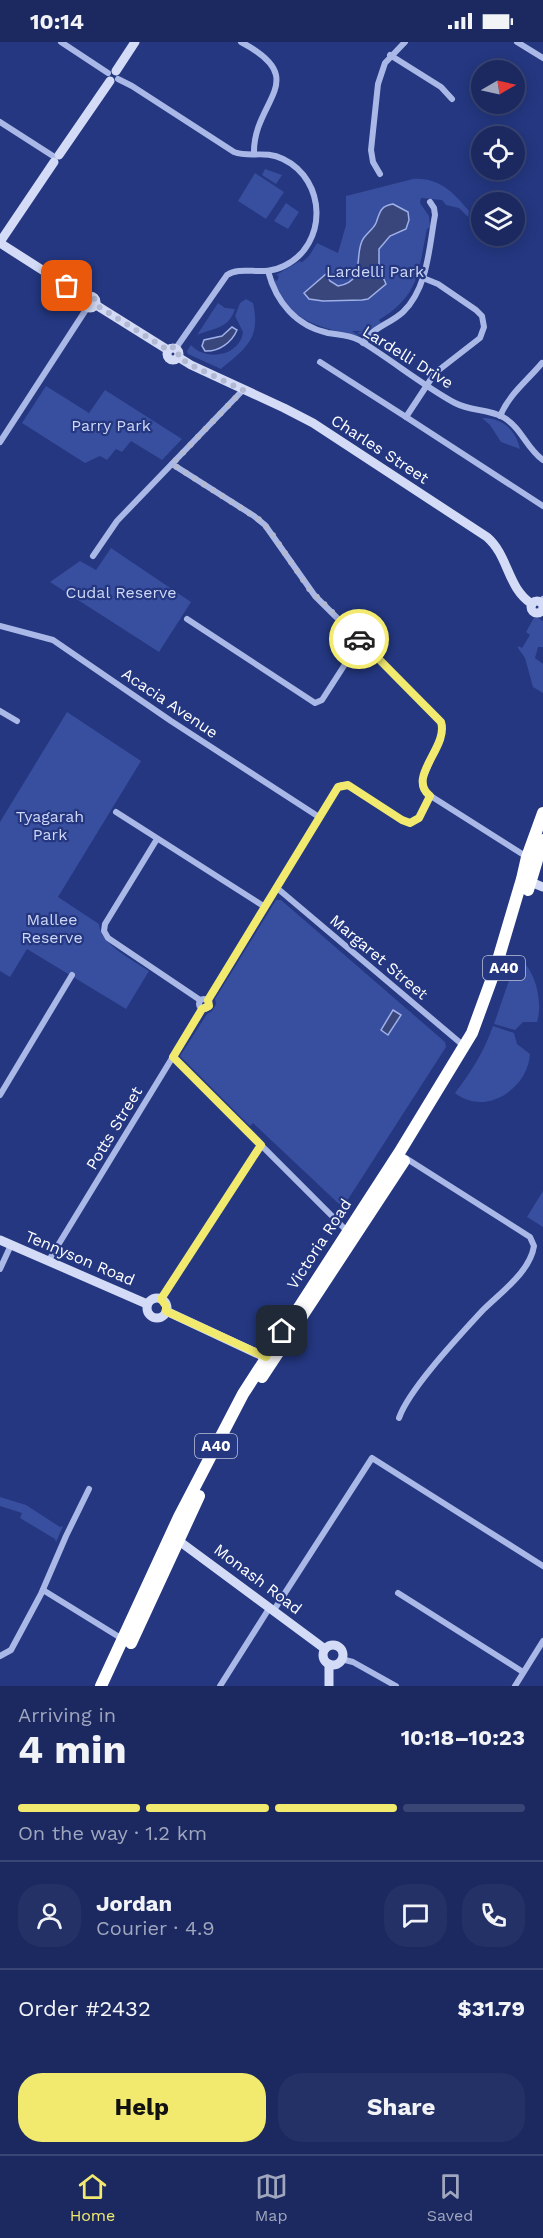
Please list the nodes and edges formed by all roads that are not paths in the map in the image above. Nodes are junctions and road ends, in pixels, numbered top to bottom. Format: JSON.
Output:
{"nodes":[{"id":1,"x":61,"y":42,"type":"edge"},
{"id":2,"x":135,"y":42,"type":"edge"},
{"id":3,"x":241,"y":42,"type":"edge"},
{"id":4,"x":405,"y":42,"type":"edge"},
{"id":5,"x":517,"y":42,"type":"edge"},
{"id":6,"x":390,"y":55,"type":"junction"},
{"id":7,"x":543,"y":58,"type":"edge"},
{"id":8,"x":113,"y":76,"type":"junction"},
{"id":9,"x":452,"y":99,"type":"dead end"},
{"id":10,"x":0,"y":122,"type":"edge"},
{"id":11,"x":254,"y":153,"type":"junction"},
{"id":12,"x":55,"y":158,"type":"junction"},
{"id":13,"x":380,"y":174,"type":"dead end"},
{"id":14,"x":430,"y":202,"type":"dead end"},
{"id":15,"x":0,"y":242,"type":"edge"},
{"id":16,"x":268,"y":272,"type":"junction"},
{"id":17,"x":423,"y":278,"type":"junction"},
{"id":18,"x":90,"y":303,"type":"junction"},
{"id":19,"x":363,"y":343,"type":"junction"},
{"id":20,"x":174,"y":352,"type":"junction"},
{"id":21,"x":320,"y":362,"type":"dead end"},
{"id":22,"x":542,"y":363,"type":"edge"},
{"id":23,"x":427,"y":385,"type":"junction"},
{"id":24,"x":243,"y":390,"type":"junction"},
{"id":25,"x":500,"y":416,"type":"junction"},
{"id":26,"x":406,"y":417,"type":"junction"},
{"id":27,"x":0,"y":442,"type":"edge"},
{"id":28,"x":543,"y":460,"type":"edge"},
{"id":29,"x":172,"y":464,"type":"junction"},
{"id":30,"x":543,"y":506,"type":"edge"},
{"id":31,"x":93,"y":556,"type":"dead end"},
{"id":32,"x":540,"y":605,"type":"edge"},
{"id":33,"x":187,"y":619,"type":"dead end"},
{"id":34,"x":0,"y":626,"type":"edge"},
{"id":35,"x":360,"y":641,"type":"junction"},
{"id":36,"x":0,"y":711,"type":"edge"},
{"id":37,"x":17,"y":721,"type":"dead end"},
{"id":38,"x":430,"y":796,"type":"junction"},
{"id":39,"x":116,"y":812,"type":"dead end"},
{"id":40,"x":543,"y":813,"type":"edge"},
{"id":41,"x":319,"y":817,"type":"junction"},
{"id":42,"x":157,"y":839,"type":"junction"},
{"id":43,"x":543,"y":840,"type":"edge"},
{"id":44,"x":527,"y":857,"type":"junction"},
{"id":45,"x":526,"y":880,"type":"junction"},
{"id":46,"x":543,"y":887,"type":"edge"},
{"id":47,"x":277,"y":888,"type":"junction"},
{"id":48,"x":265,"y":907,"type":"junction"},
{"id":49,"x":72,"y":975,"type":"dead end"},
{"id":50,"x":204,"y":1000,"type":"junction"},
{"id":51,"x":465,"y":1046,"type":"junction"},
{"id":52,"x":173,"y":1057,"type":"junction"},
{"id":53,"x":0,"y":1095,"type":"edge"},
{"id":54,"x":261,"y":1145,"type":"junction"},
{"id":55,"x":402,"y":1155,"type":"junction"},
{"id":56,"x":348,"y":1231,"type":"junction"},
{"id":57,"x":0,"y":1240,"type":"edge"},
{"id":58,"x":11,"y":1245,"type":"junction"},
{"id":59,"x":49,"y":1260,"type":"junction"},
{"id":60,"x":0,"y":1269,"type":"edge"},
{"id":61,"x":161,"y":1299,"type":"junction"},
{"id":62,"x":147,"y":1304,"type":"junction"},
{"id":63,"x":166,"y":1311,"type":"junction"},
{"id":64,"x":269,"y":1359,"type":"junction"},
{"id":65,"x":399,"y":1418,"type":"dead end"},
{"id":66,"x":89,"y":1489,"type":"dead end"},
{"id":67,"x":175,"y":1538,"type":"junction"},
{"id":68,"x":543,"y":1566,"type":"edge"},
{"id":69,"x":43,"y":1590,"type":"junction"},
{"id":70,"x":398,"y":1593,"type":"dead end"},
{"id":71,"x":272,"y":1609,"type":"junction"},
{"id":72,"x":124,"y":1640,"type":"junction"},
{"id":73,"x":543,"y":1641,"type":"edge"},
{"id":74,"x":326,"y":1649,"type":"junction"},
{"id":75,"x":0,"y":1656,"type":"edge"},
{"id":76,"x":341,"y":1659,"type":"junction"},
{"id":77,"x":329,"y":1664,"type":"junction"},
{"id":78,"x":523,"y":1672,"type":"junction"},
{"id":79,"x":101,"y":1686,"type":"edge"},
{"id":80,"x":108,"y":1686,"type":"edge"},
{"id":81,"x":220,"y":1686,"type":"edge"},
{"id":82,"x":329,"y":1686,"type":"edge"},
{"id":83,"x":396,"y":1686,"type":"edge"},
{"id":84,"x":514,"y":1686,"type":"edge"}],
"edges":[{"from":1,"to":8,"type":"street"},
{"from":2,"to":8,"type":"street"},
{"from":3,"to":11,"type":"street"},
{"from":4,"to":6,"type":"street"},
{"from":5,"to":7,"type":"street"},
{"from":6,"to":9,"type":"street"},
{"from":6,"to":13,"type":"street"},
{"from":8,"to":11,"type":"street"},
{"from":8,"to":12,"type":"street"},
{"from":10,"to":12,"type":"street"},
{"from":11,"to":16,"type":"street"},
{"from":12,"to":15,"type":"street"},
{"from":14,"to":17,"type":"street"},
{"from":15,"to":18,"type":"street","name":"Charles Street"},
{"from":16,"to":19,"type":"street","name":"Lardelli Drive"},
{"from":16,"to":20,"type":"street"},
{"from":17,"to":19,"type":"street"},
{"from":17,"to":23,"type":"street"},
{"from":18,"to":20,"type":"street","name":"Charles Street"},
{"from":18,"to":27,"type":"street"},
{"from":19,"to":23,"type":"street","name":"Lardelli Drive"},
{"from":20,"to":24,"type":"street","name":"Charles Street"},
{"from":21,"to":26,"type":"street"},
{"from":22,"to":25,"type":"street"},
{"from":23,"to":25,"type":"street","name":"Lardelli Drive"},
{"from":23,"to":26,"type":"street"},
{"from":24,"to":29,"type":"street"},
{"from":24,"to":32,"type":"street","name":"Charles Street"},
{"from":25,"to":28,"type":"street","name":"Lardelli Drive"},
{"from":26,"to":30,"type":"street"},
{"from":29,"to":31,"type":"street"},
{"from":29,"to":35,"type":"street"},
{"from":33,"to":35,"type":"street"},
{"from":34,"to":41,"type":"street","name":"Acacia Avenue"},
{"from":35,"to":38,"type":"street"},
{"from":36,"to":37,"type":"street"},
{"from":38,"to":41,"type":"street"},
{"from":38,"to":44,"type":"street"},
{"from":39,"to":42,"type":"street"},
{"from":40,"to":44,"type":"highway","name":"Victoria Road","number":"A40"},
{"from":41,"to":47,"type":"street"},
{"from":42,"to":48,"type":"street"},
{"from":42,"to":50,"type":"street"},
{"from":43,"to":45,"type":"highway","name":"Victoria Road","number":"A40"},
{"from":44,"to":45,"type":"highway","name":"Victoria Road","number":"A40"},
{"from":45,"to":46,"type":"street"},
{"from":45,"to":51,"type":"highway","name":"Victoria Road","number":"A40"},
{"from":45,"to":55,"type":"highway","name":"Victoria Road","number":"A40"},
{"from":47,"to":48,"type":"street"},
{"from":47,"to":51,"type":"street","name":"Margaret Street"},
{"from":48,"to":50,"type":"street"},
{"from":49,"to":53,"type":"street"},
{"from":50,"to":52,"type":"street","name":"Potts Street"},
{"from":51,"to":55,"type":"highway","name":"Victoria Road","number":"A40"},
{"from":52,"to":54,"type":"street"},
{"from":52,"to":59,"type":"street","name":"Potts Street"},
{"from":54,"to":56,"type":"street"},
{"from":54,"to":61,"type":"street"},
{"from":55,"to":56,"type":"highway","name":"Victoria Road","number":"A40"},
{"from":55,"to":64,"type":"highway","name":"Victoria Road","number":"A40"},
{"from":55,"to":65,"type":"street"},
{"from":56,"to":64,"type":"highway","name":"Victoria Road","number":"A40"},
{"from":57,"to":58,"type":"street","name":"Tennyson Road"},
{"from":58,"to":59,"type":"street","name":"Tennyson Road"},
{"from":58,"to":60,"type":"street"},
{"from":59,"to":62,"type":"street","name":"Tennyson Road"},
{"from":61,"to":62,"type":"street"},
{"from":61,"to":63,"type":"street"},
{"from":62,"to":63,"type":"street"},
{"from":63,"to":64,"type":"street"},
{"from":64,"to":67,"type":"highway","name":"Victoria Road","number":"A40"},
{"from":66,"to":69,"type":"street"},
{"from":67,"to":71,"type":"street","name":"Monash Road"},
{"from":67,"to":72,"type":"highway","name":"Victoria Road","number":"A40"},
{"from":67,"to":80,"type":"highway","name":"Victoria Road","number":"A40"},
{"from":68,"to":71,"type":"street"},
{"from":69,"to":72,"type":"street"},
{"from":69,"to":75,"type":"street"},
{"from":70,"to":78,"type":"street"},
{"from":71,"to":74,"type":"street","name":"Monash Road"},
{"from":71,"to":81,"type":"street"},
{"from":72,"to":79,"type":"highway","name":"Victoria Road","number":"A40"},
{"from":73,"to":78,"type":"street"},
{"from":74,"to":76,"type":"street"},
{"from":74,"to":77,"type":"street"},
{"from":76,"to":77,"type":"street"},
{"from":76,"to":83,"type":"street"},
{"from":77,"to":82,"type":"street"},
{"from":78,"to":84,"type":"street"}]}
